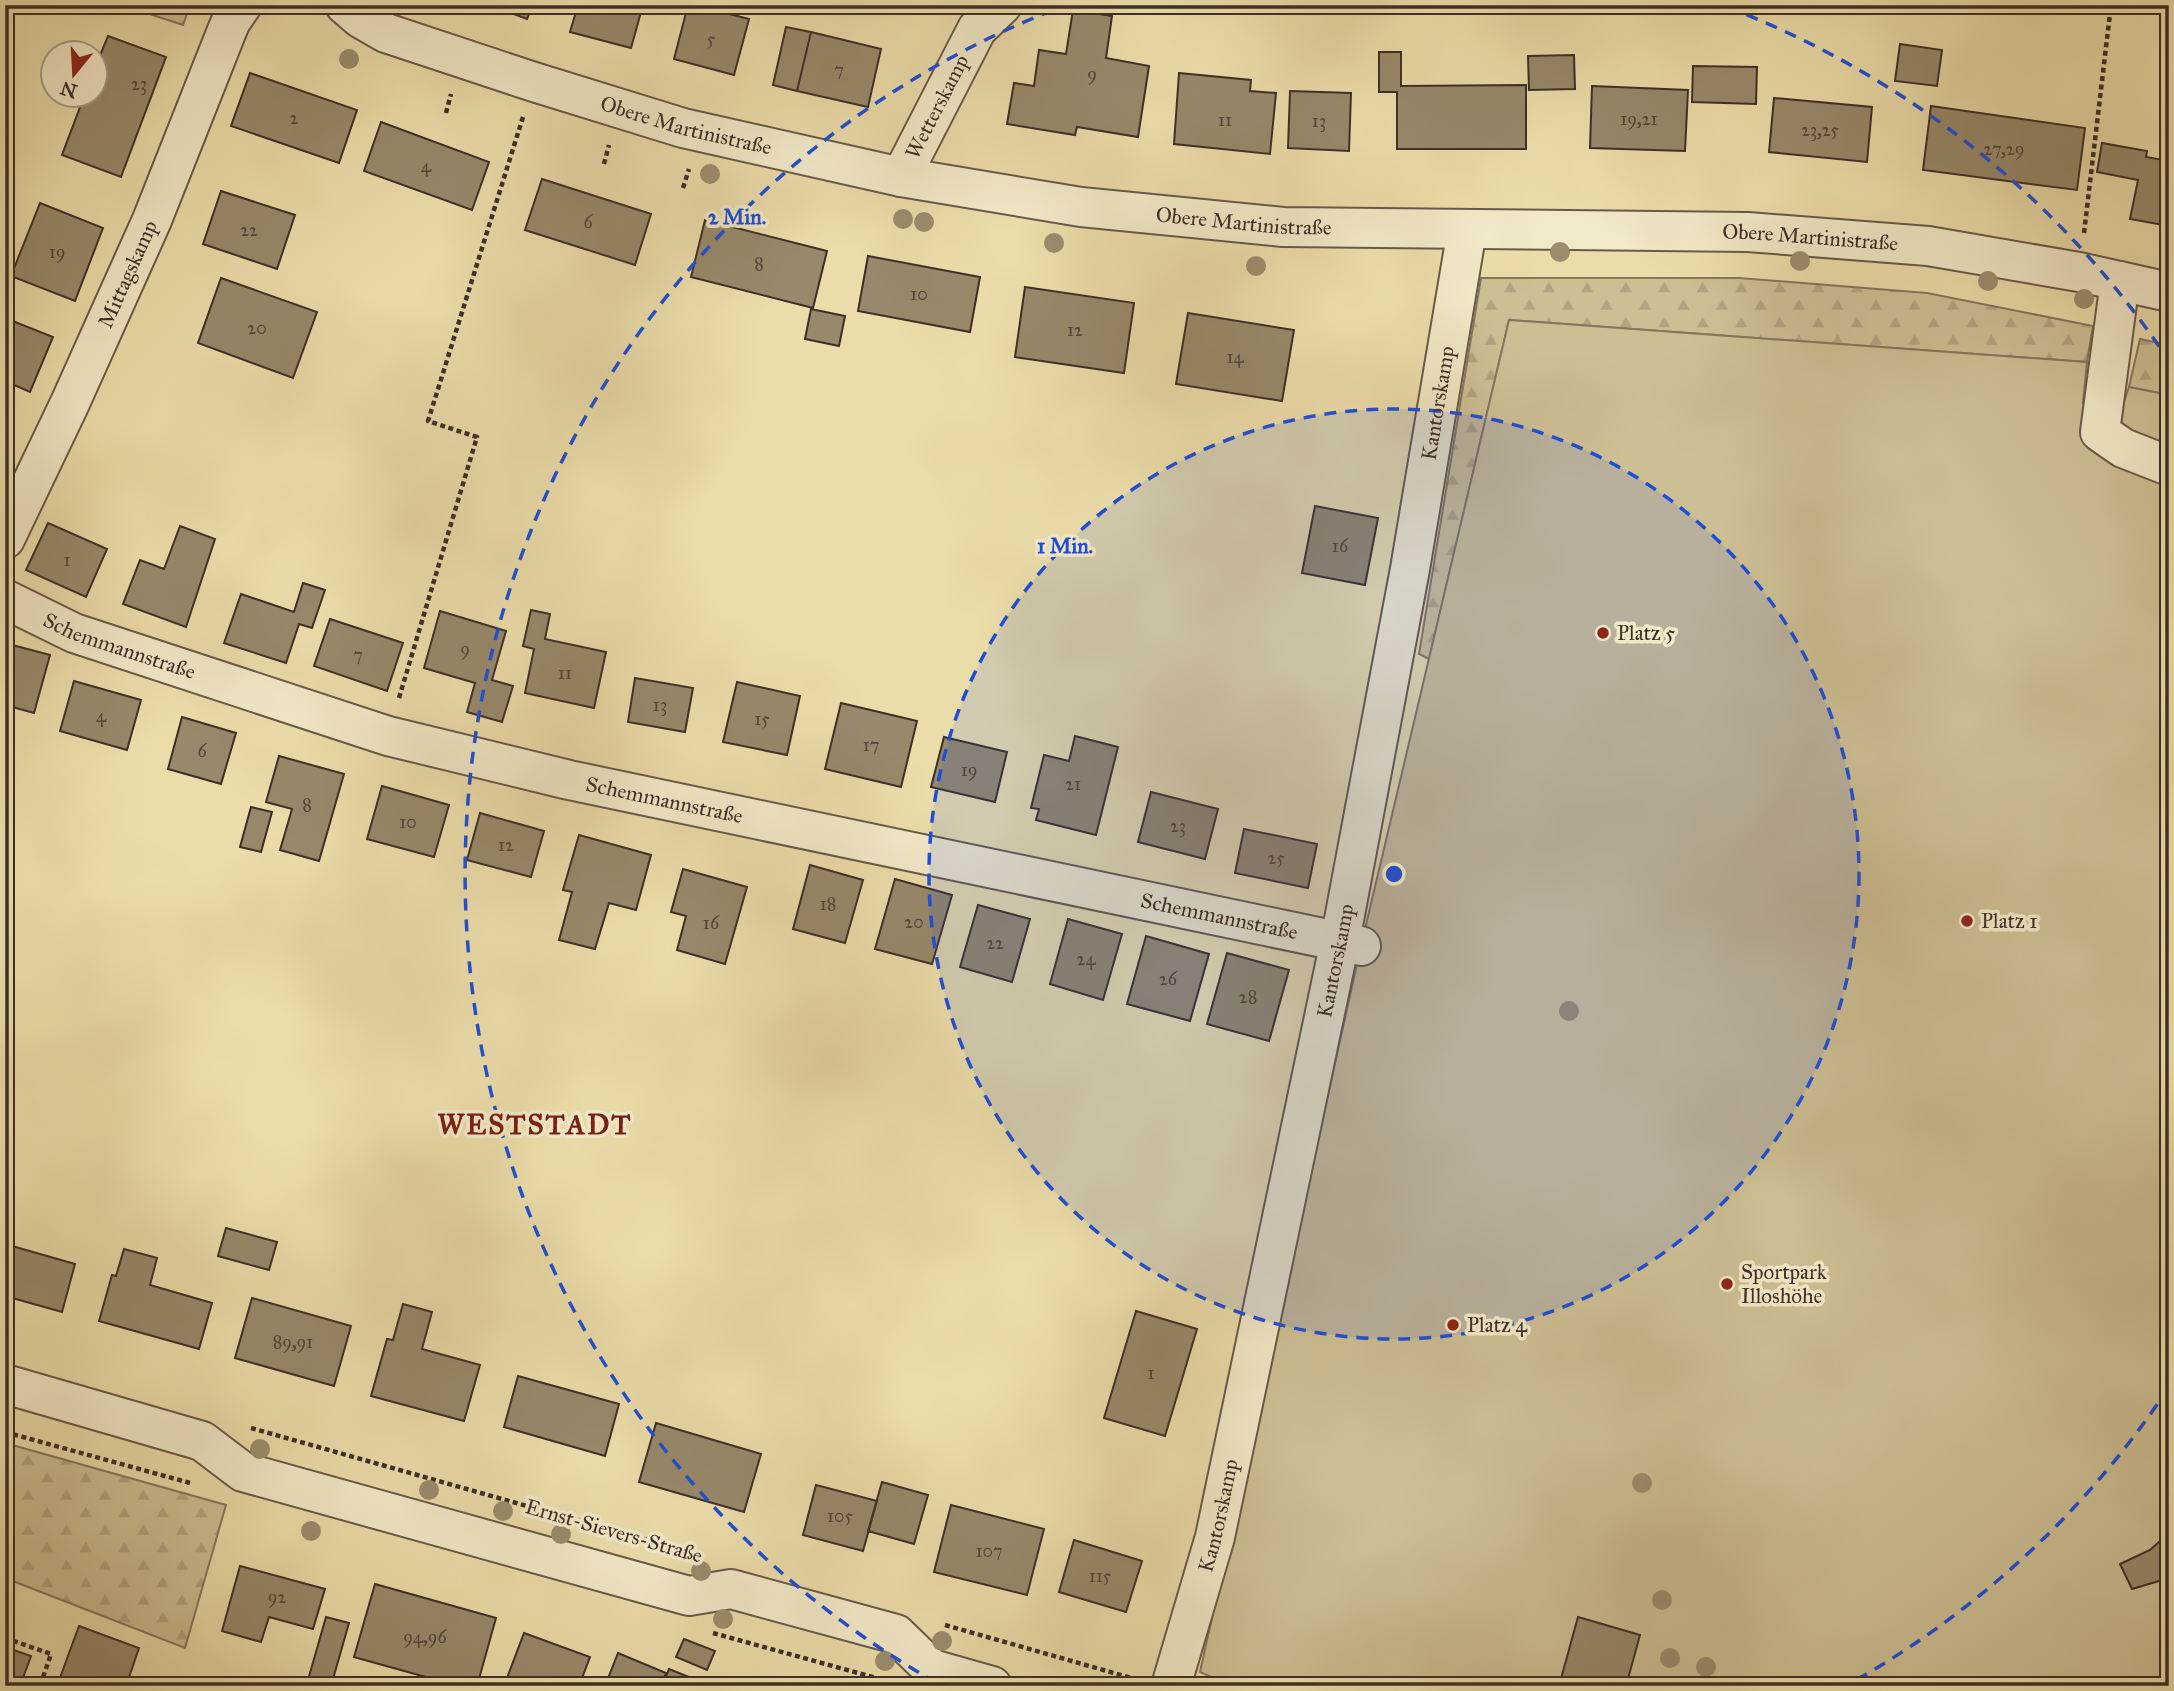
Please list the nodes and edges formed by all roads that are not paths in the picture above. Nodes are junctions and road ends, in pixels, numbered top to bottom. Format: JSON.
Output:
{"nodes":[{"id":1,"x":242,"y":5,"type":"edge"},
{"id":2,"x":345,"y":5,"type":"edge"},
{"id":3,"x":1002,"y":5,"type":"edge"},
{"id":4,"x":901,"y":177,"type":"junction"},
{"id":5,"x":1467,"y":230,"type":"junction"},
{"id":6,"x":2120,"y":281,"type":"junction"},
{"id":7,"x":2169,"y":292,"type":"edge"},
{"id":8,"x":2169,"y":466,"type":"edge"},
{"id":9,"x":5,"y":539,"type":"edge"},
{"id":10,"x":5,"y":599,"type":"edge"},
{"id":11,"x":1351,"y":943,"type":"junction"},
{"id":12,"x":5,"y":1384,"type":"edge"},
{"id":13,"x":910,"y":1679,"type":"edge"},
{"id":14,"x":1159,"y":1684,"type":"edge"},
{"id":15,"x":992,"y":1686,"type":"edge"}],
"edges":[{"from":1,"to":9,"type":"street","name":"Mittagskamp"},
{"from":2,"to":4,"type":"street","name":"Obere Martinistraße"},
{"from":3,"to":4,"type":"street","name":"Wetterskamp"},
{"from":4,"to":5,"type":"street","name":"Obere Martinistraße"},
{"from":5,"to":6,"type":"street","name":"Obere Martinistraße"},
{"from":5,"to":11,"type":"street","name":"Kantorskamp"},
{"from":6,"to":7,"type":"street","name":"Obere Martinistraße"},
{"from":6,"to":8,"type":"street"},
{"from":10,"to":11,"type":"street","name":"Schemmannstraße"},
{"from":11,"to":14,"type":"street","name":"Kantorskamp"},
{"from":12,"to":13,"type":"street","name":"Ernst-Sievers-Straße"},
{"from":13,"to":15,"type":"street","name":"Ernst-Sievers-Straße"}]}
